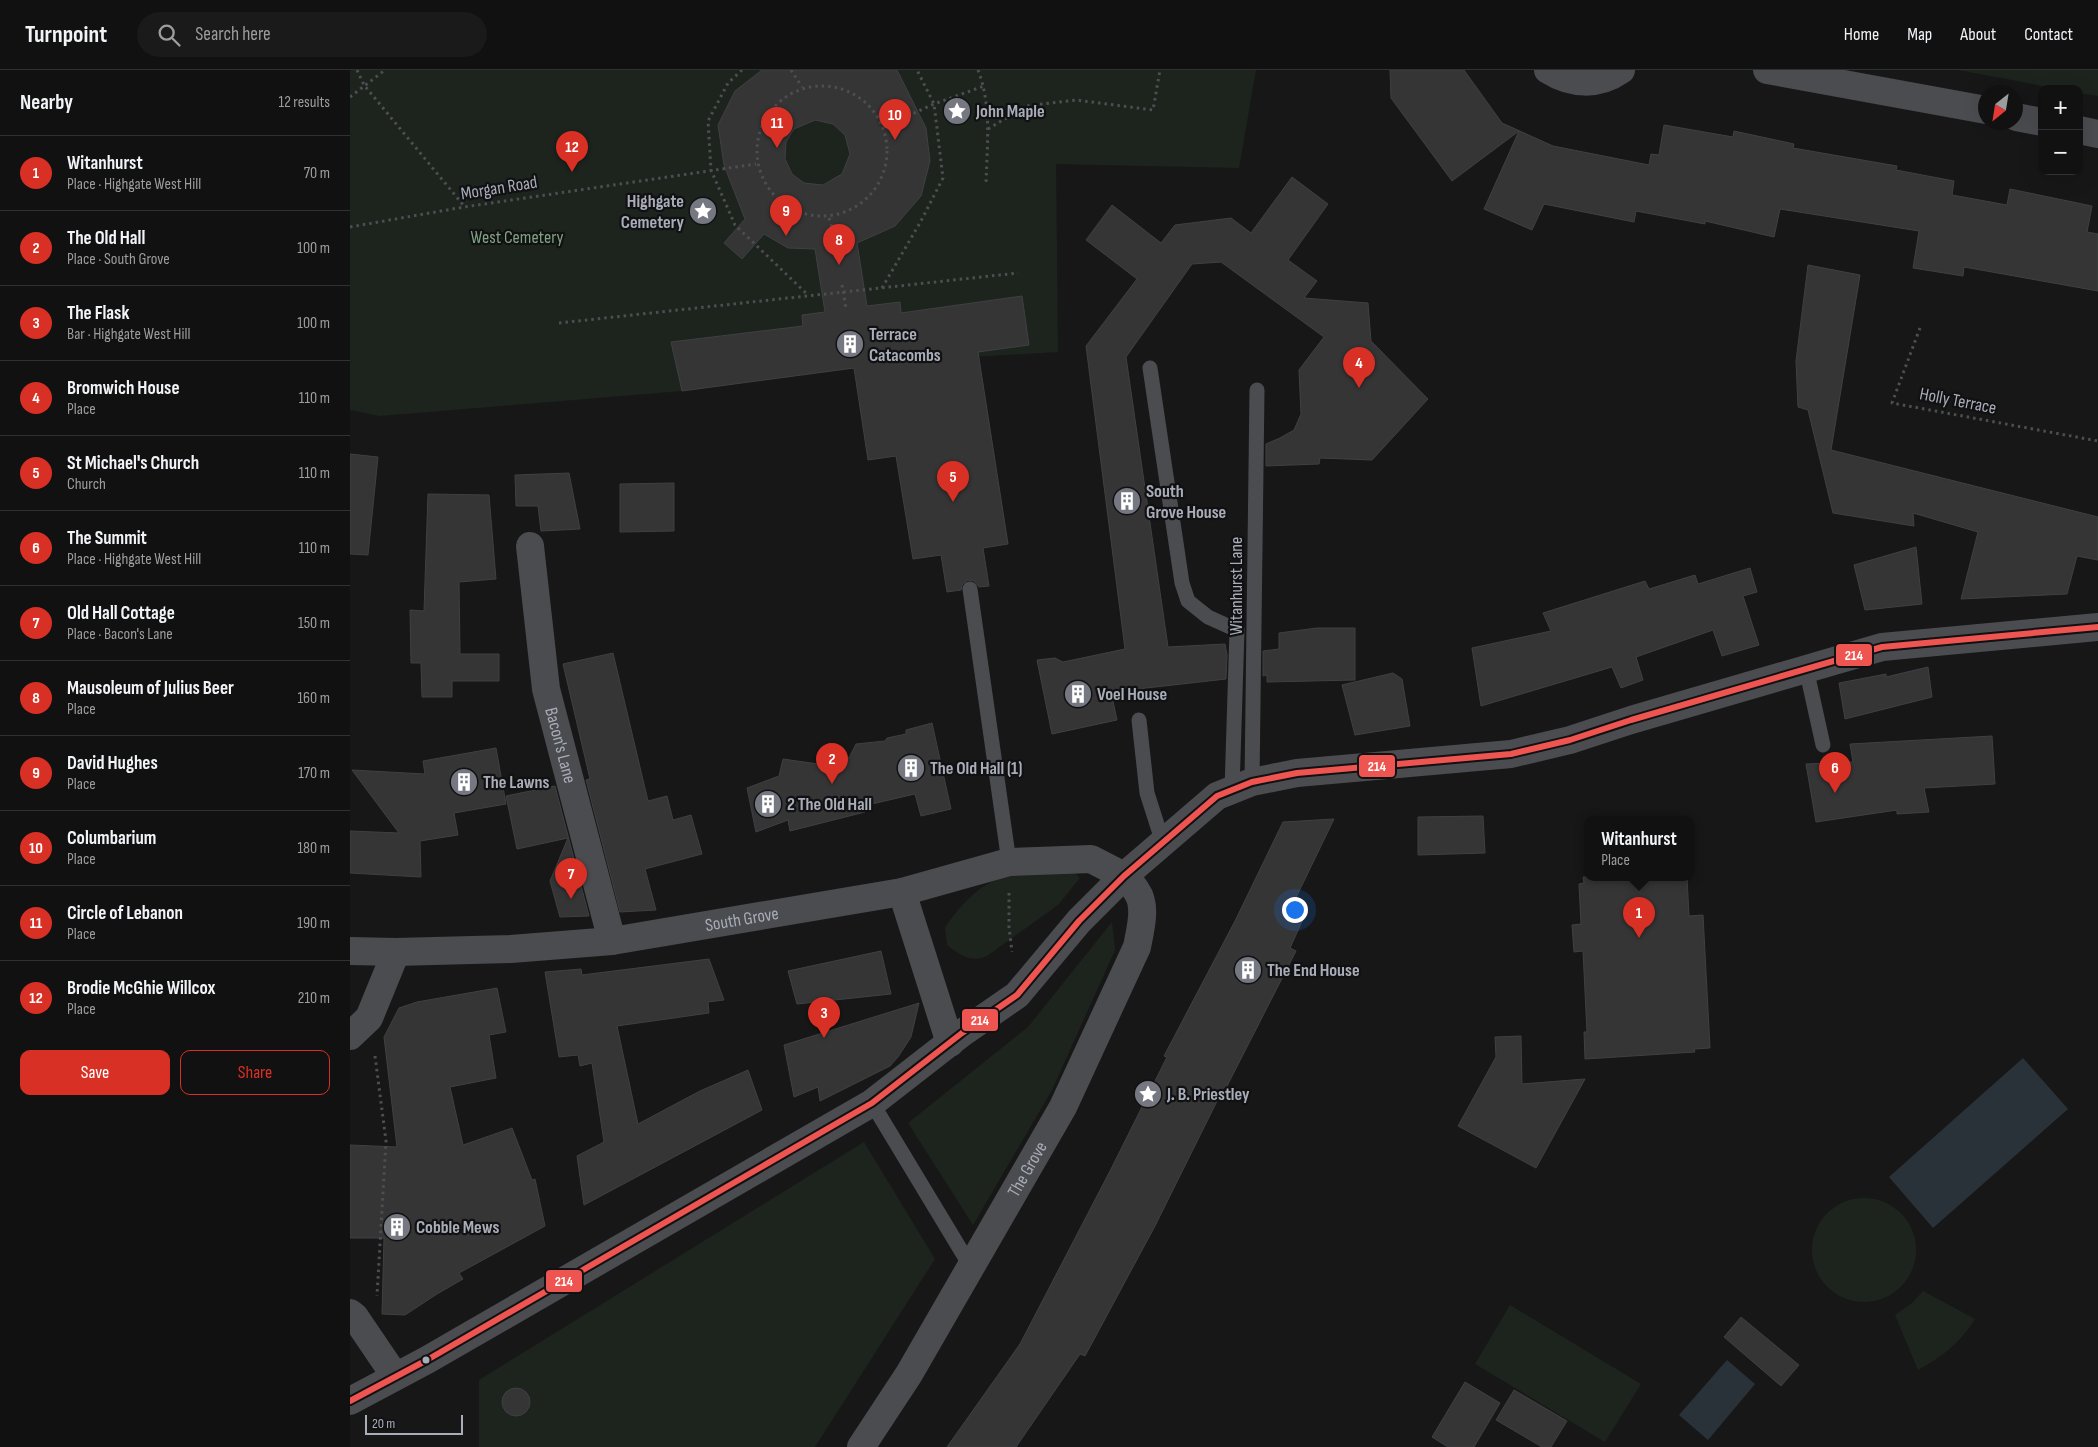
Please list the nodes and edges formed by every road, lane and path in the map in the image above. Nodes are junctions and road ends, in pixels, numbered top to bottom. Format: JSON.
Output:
{"nodes":[{"id":1,"x":357,"y":70,"type":"edge"},
{"id":2,"x":385,"y":70,"type":"edge"},
{"id":3,"x":742,"y":70,"type":"edge"},
{"id":4,"x":791,"y":70,"type":"edge"},
{"id":5,"x":917,"y":70,"type":"edge"},
{"id":6,"x":978,"y":70,"type":"edge"},
{"id":7,"x":1160,"y":70,"type":"edge"},
{"id":8,"x":1548,"y":70,"type":"edge"},
{"id":9,"x":1621,"y":70,"type":"edge"},
{"id":10,"x":1767,"y":70,"type":"edge"},
{"id":11,"x":364,"y":85,"type":"junction"},
{"id":12,"x":984,"y":86,"type":"junction"},
{"id":13,"x":802,"y":87,"type":"junction"},
{"id":14,"x":350,"y":97,"type":"edge"},
{"id":15,"x":934,"y":104,"type":"junction"},
{"id":16,"x":1978,"y":109,"type":"edge"},
{"id":17,"x":2023,"y":118,"type":"edge"},
{"id":18,"x":2038,"y":121,"type":"edge"},
{"id":19,"x":884,"y":127,"type":"junction"},
{"id":20,"x":988,"y":129,"type":"junction"},
{"id":21,"x":2083,"y":131,"type":"edge"},
{"id":22,"x":2098,"y":134,"type":"edge"},
{"id":23,"x":756,"y":164,"type":"junction"},
{"id":24,"x":711,"y":170,"type":"junction"},
{"id":25,"x":986,"y":184,"type":"dead end"},
{"id":26,"x":464,"y":206,"type":"junction"},
{"id":27,"x":828,"y":218,"type":"junction"},
{"id":28,"x":350,"y":227,"type":"edge"},
{"id":29,"x":838,"y":245,"type":"dead end"},
{"id":30,"x":1018,"y":272,"type":"dead end"},
{"id":31,"x":842,"y":285,"type":"dead end"},
{"id":32,"x":882,"y":289,"type":"junction"},
{"id":33,"x":843,"y":292,"type":"junction"},
{"id":34,"x":808,"y":295,"type":"junction"},
{"id":35,"x":846,"y":309,"type":"dead end"},
{"id":36,"x":559,"y":323,"type":"dead end"},
{"id":37,"x":1920,"y":328,"type":"dead end"},
{"id":38,"x":1150,"y":368,"type":"dead end"},
{"id":39,"x":1257,"y":390,"type":"dead end"},
{"id":40,"x":2098,"y":441,"type":"edge"},
{"id":41,"x":530,"y":546,"type":"dead end"},
{"id":42,"x":970,"y":589,"type":"dead end"},
{"id":43,"x":2098,"y":627,"type":"edge"},
{"id":44,"x":1806,"y":668,"type":"junction"},
{"id":45,"x":1139,"y":720,"type":"dead end"},
{"id":46,"x":1824,"y":745,"type":"dead end"},
{"id":47,"x":1242,"y":786,"type":"junction"},
{"id":48,"x":1163,"y":843,"type":"junction"},
{"id":49,"x":1009,"y":862,"type":"junction"},
{"id":50,"x":1124,"y":876,"type":"junction"},
{"id":51,"x":902,"y":892,"type":"junction"},
{"id":52,"x":612,"y":941,"type":"junction"},
{"id":53,"x":350,"y":951,"type":"edge"},
{"id":54,"x":396,"y":952,"type":"junction"},
{"id":55,"x":1017,"y":994,"type":"junction"},
{"id":56,"x":360,"y":1027,"type":"edge"},
{"id":57,"x":950,"y":1043,"type":"junction"},
{"id":58,"x":872,"y":1102,"type":"junction"},
{"id":59,"x":971,"y":1267,"type":"junction"},
{"id":60,"x":377,"y":1301,"type":"dead end"},
{"id":61,"x":350,"y":1313,"type":"edge"},
{"id":62,"x":395,"y":1376,"type":"junction"},
{"id":63,"x":350,"y":1402,"type":"edge"},
{"id":64,"x":861,"y":1447,"type":"edge"}],
"edges":[{"from":1,"to":11,"type":"path"},
{"from":2,"to":11,"type":"path"},
{"from":3,"to":24,"type":"path"},
{"from":4,"to":13,"type":"path"},
{"from":5,"to":15,"type":"path"},
{"from":6,"to":12,"type":"path"},
{"from":7,"to":20,"type":"path"},
{"from":8,"to":9,"type":"street"},
{"from":10,"to":16,"type":"street"},
{"from":11,"to":14,"type":"path"},
{"from":11,"to":26,"type":"path"},
{"from":12,"to":15,"type":"path"},
{"from":12,"to":20,"type":"path"},
{"from":13,"to":19,"type":"path"},
{"from":13,"to":23,"type":"path"},
{"from":15,"to":19,"type":"path"},
{"from":15,"to":32,"type":"path"},
{"from":17,"to":18,"type":"street"},
{"from":19,"to":27,"type":"path"},
{"from":20,"to":25,"type":"path"},
{"from":21,"to":22,"type":"street"},
{"from":23,"to":24,"type":"path","name":"Morgan Road"},
{"from":23,"to":27,"type":"path"},
{"from":24,"to":26,"type":"path","name":"Morgan Road"},
{"from":24,"to":34,"type":"path"},
{"from":26,"to":28,"type":"path","name":"Morgan Road"},
{"from":27,"to":29,"type":"path"},
{"from":30,"to":32,"type":"path"},
{"from":31,"to":33,"type":"path"},
{"from":32,"to":33,"type":"path"},
{"from":33,"to":34,"type":"path"},
{"from":33,"to":35,"type":"path"},
{"from":34,"to":36,"type":"path"},
{"from":37,"to":40,"type":"path","name":"Holly Terrace"},
{"from":38,"to":47,"type":"lane"},
{"from":39,"to":47,"type":"lane","name":"Witanhurst Lane"},
{"from":41,"to":52,"type":"street","name":"Bacon's Lane"},
{"from":42,"to":49,"type":"lane"},
{"from":43,"to":44,"type":"street"},
{"from":44,"to":46,"type":"lane"},
{"from":44,"to":47,"type":"street"},
{"from":45,"to":48,"type":"lane"},
{"from":47,"to":48,"type":"street"},
{"from":48,"to":50,"type":"street"},
{"from":49,"to":50,"type":"street","name":"South Grove"},
{"from":49,"to":51,"type":"street","name":"South Grove"},
{"from":49,"to":55,"type":"path"},
{"from":50,"to":55,"type":"street"},
{"from":50,"to":59,"type":"street","name":"The Grove"},
{"from":51,"to":52,"type":"street","name":"South Grove"},
{"from":51,"to":57,"type":"street"},
{"from":52,"to":54,"type":"street","name":"South Grove"},
{"from":53,"to":54,"type":"street","name":"South Grove"},
{"from":54,"to":56,"type":"street"},
{"from":55,"to":57,"type":"street"},
{"from":56,"to":60,"type":"path"},
{"from":57,"to":58,"type":"street"},
{"from":58,"to":59,"type":"lane"},
{"from":58,"to":62,"type":"street"},
{"from":59,"to":64,"type":"street","name":"The Grove"},
{"from":61,"to":62,"type":"street"},
{"from":62,"to":63,"type":"street"}]}
